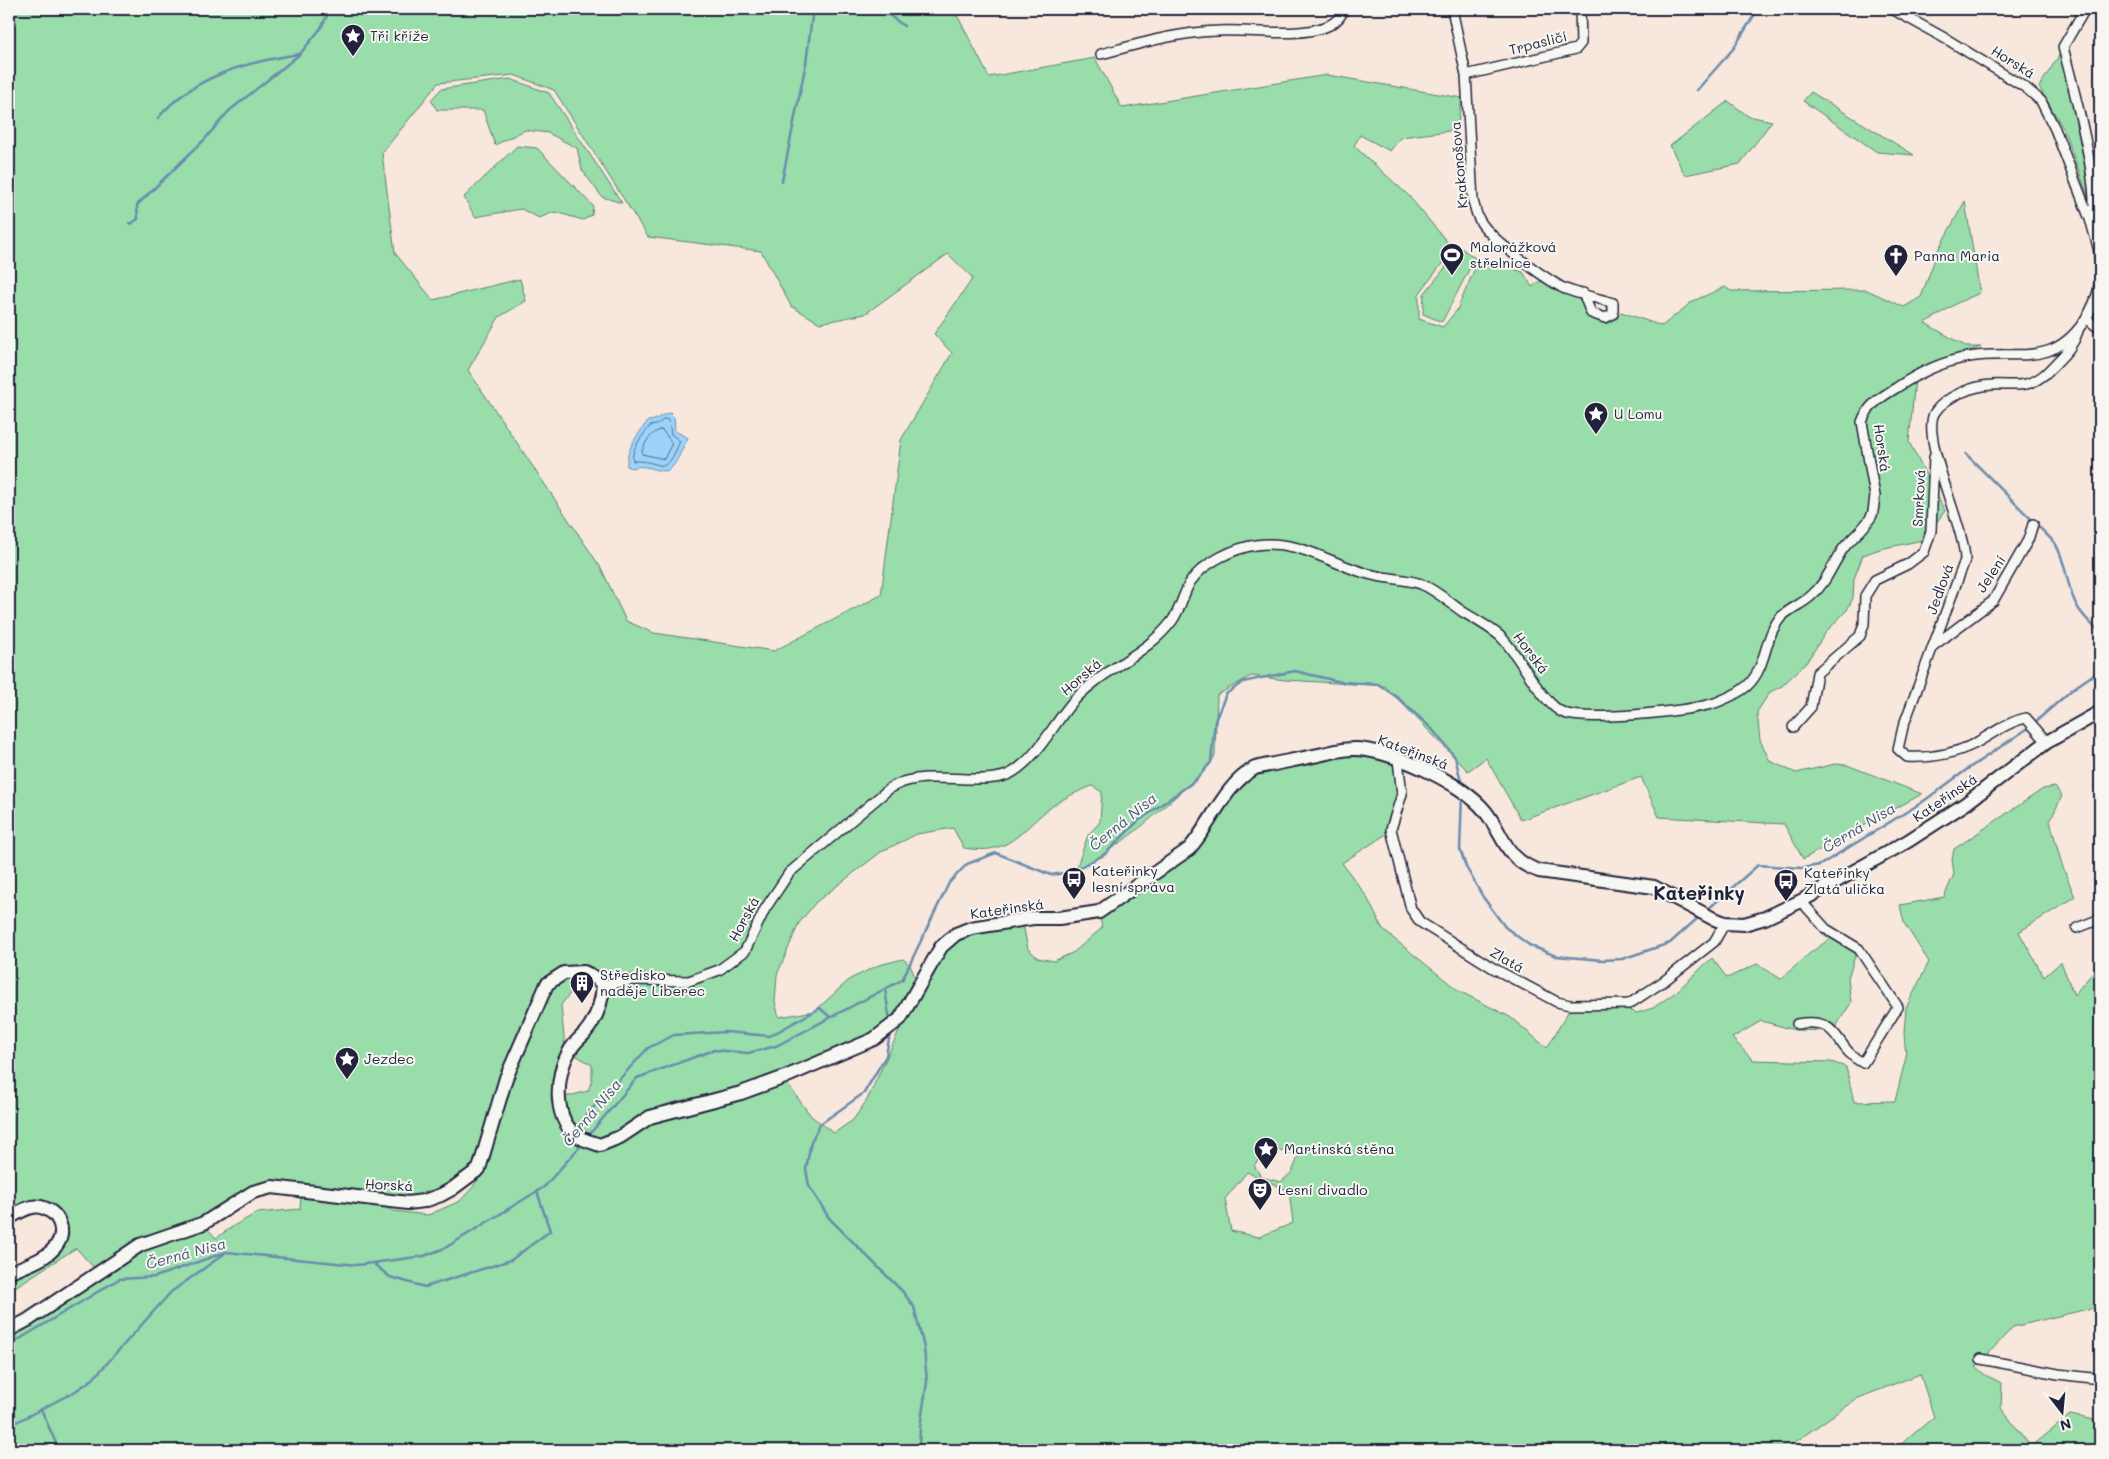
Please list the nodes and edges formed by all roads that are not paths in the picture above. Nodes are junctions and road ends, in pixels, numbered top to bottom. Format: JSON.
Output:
{"nodes":[{"id":1,"x":1344,"y":9,"type":"edge"},
{"id":2,"x":1452,"y":9,"type":"edge"},
{"id":3,"x":1580,"y":9,"type":"edge"},
{"id":4,"x":1892,"y":9,"type":"edge"},
{"id":5,"x":2084,"y":9,"type":"edge"},
{"id":6,"x":1101,"y":54,"type":"dead end"},
{"id":7,"x":1466,"y":74,"type":"junction"},
{"id":8,"x":2091,"y":222,"type":"junction"},
{"id":9,"x":2100,"y":266,"type":"edge"},
{"id":10,"x":2100,"y":281,"type":"edge"},
{"id":11,"x":1584,"y":293,"type":"dead end"},
{"id":12,"x":2086,"y":318,"type":"junction"},
{"id":13,"x":2078,"y":329,"type":"junction"},
{"id":14,"x":2100,"y":329,"type":"edge"},
{"id":15,"x":1935,"y":450,"type":"junction"},
{"id":16,"x":2033,"y":524,"type":"dead end"},
{"id":17,"x":1933,"y":647,"type":"junction"},
{"id":18,"x":2100,"y":712,"type":"edge"},
{"id":19,"x":1793,"y":727,"type":"dead end"},
{"id":20,"x":2044,"y":737,"type":"junction"},
{"id":21,"x":1398,"y":760,"type":"junction"},
{"id":22,"x":1801,"y":901,"type":"junction"},
{"id":23,"x":2100,"y":919,"type":"edge"},
{"id":24,"x":1725,"y":923,"type":"junction"},
{"id":25,"x":2077,"y":928,"type":"dead end"},
{"id":26,"x":603,"y":985,"type":"junction"},
{"id":27,"x":1797,"y":1024,"type":"dead end"},
{"id":28,"x":9,"y":1218,"type":"edge"},
{"id":29,"x":9,"y":1273,"type":"edge"},
{"id":30,"x":9,"y":1330,"type":"edge"},
{"id":31,"x":1981,"y":1359,"type":"dead end"},
{"id":32,"x":2100,"y":1379,"type":"edge"}],
"edges":[{"from":1,"to":6,"type":"street"},
{"from":2,"to":7,"type":"street","name":"Krakonošova"},
{"from":3,"to":7,"type":"street","name":"Trpasličí"},
{"from":4,"to":8,"type":"street","name":"Horská"},
{"from":5,"to":8,"type":"street"},
{"from":7,"to":11,"type":"street","name":"Krakonošova"},
{"from":8,"to":9,"type":"street","name":"Horská"},
{"from":10,"to":12,"type":"street","name":"Horská"},
{"from":12,"to":13,"type":"street","name":"Horská"},
{"from":12,"to":14,"type":"street"},
{"from":13,"to":15,"type":"street","name":"Jedlová"},
{"from":13,"to":26,"type":"street","name":"Horská"},
{"from":15,"to":17,"type":"street","name":"Jedlová"},
{"from":15,"to":19,"type":"street","name":"Smrková"},
{"from":16,"to":17,"type":"street","name":"Jelení"},
{"from":17,"to":20,"type":"street","name":"Jedlová"},
{"from":18,"to":20,"type":"street","name":"Kateřinská"},
{"from":20,"to":22,"type":"street","name":"Kateřinská"},
{"from":21,"to":24,"type":"street","name":"Kateřinská"},
{"from":21,"to":24,"type":"street","name":"Zlatá"},
{"from":21,"to":26,"type":"street","name":"Kateřinská"},
{"from":22,"to":24,"type":"street","name":"Kateřinská"},
{"from":22,"to":27,"type":"street"},
{"from":23,"to":25,"type":"street"},
{"from":26,"to":30,"type":"street","name":"Horská"},
{"from":28,"to":29,"type":"street"},
{"from":31,"to":32,"type":"street"}]}
